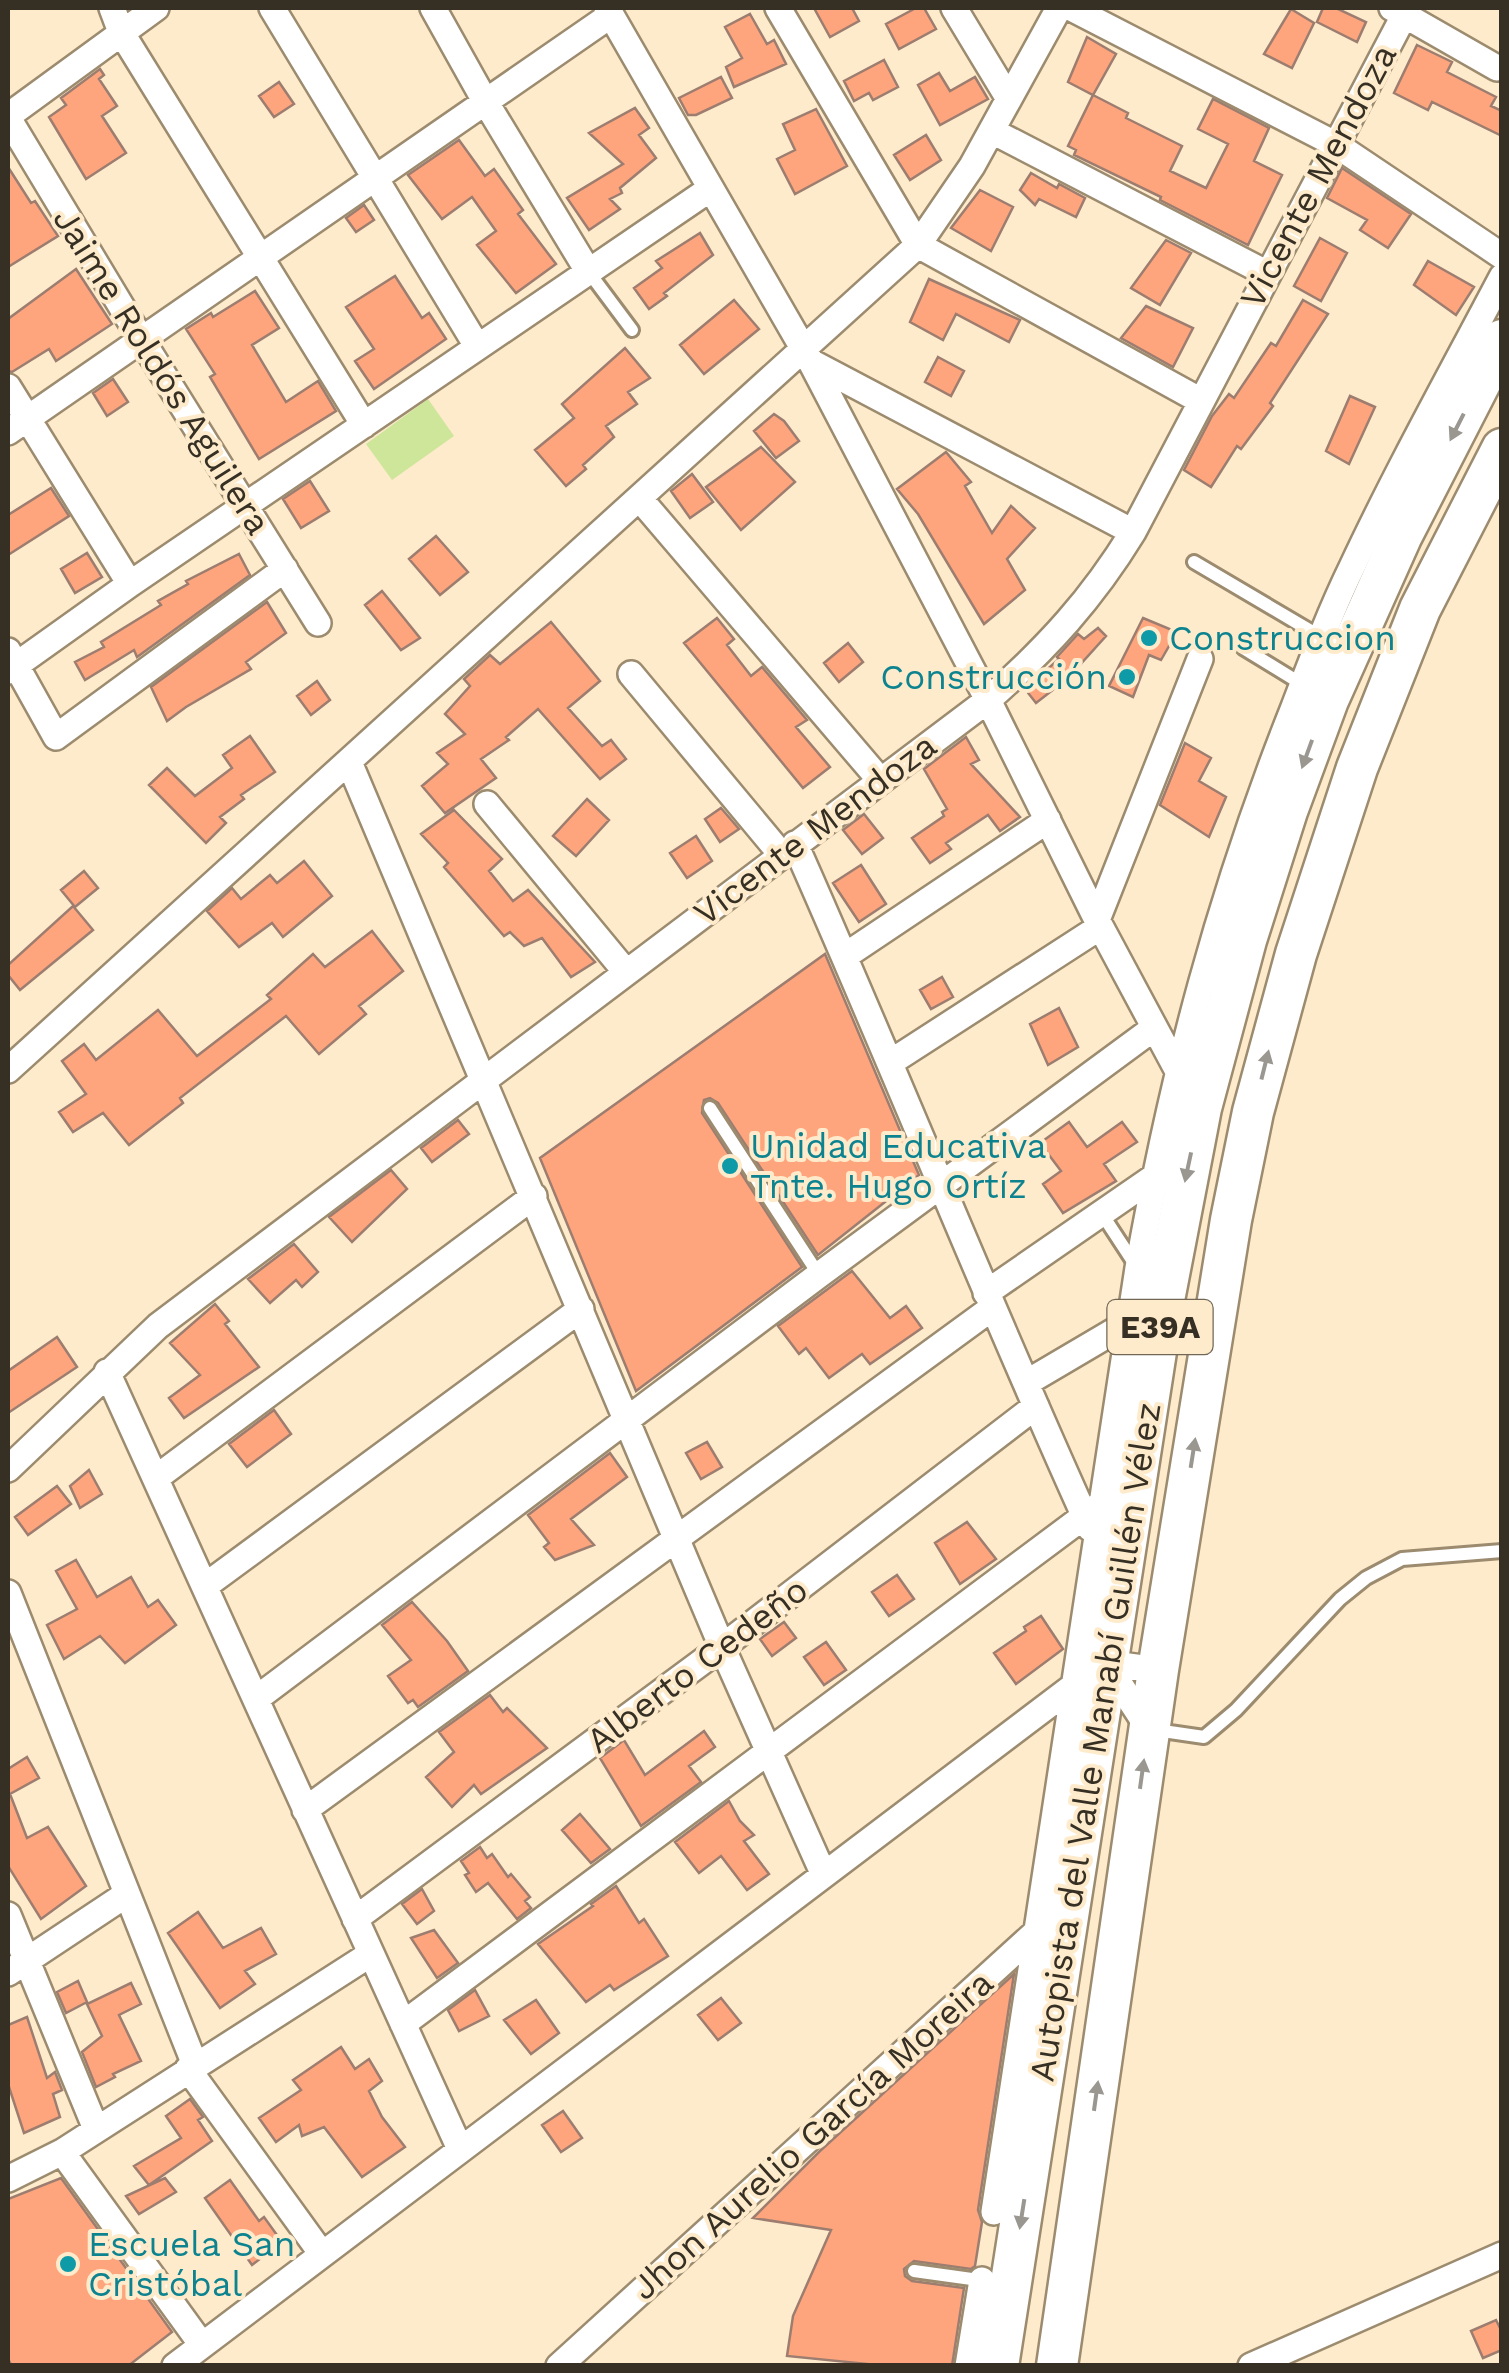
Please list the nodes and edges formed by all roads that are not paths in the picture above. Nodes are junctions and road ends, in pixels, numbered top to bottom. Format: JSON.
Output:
{"nodes":[{"id":1,"x":112,"y":8,"type":"edge"},
{"id":2,"x":156,"y":8,"type":"edge"},
{"id":3,"x":272,"y":8,"type":"edge"},
{"id":4,"x":432,"y":8,"type":"edge"},
{"id":5,"x":778,"y":8,"type":"edge"},
{"id":6,"x":954,"y":8,"type":"edge"},
{"id":7,"x":1059,"y":8,"type":"edge"},
{"id":8,"x":1071,"y":8,"type":"edge"},
{"id":9,"x":1402,"y":10,"type":"edge"},
{"id":10,"x":609,"y":11,"type":"edge"},
{"id":11,"x":122,"y":32,"type":"junction"},
{"id":12,"x":1496,"y":68,"type":"dead end"},
{"id":13,"x":1008,"y":99,"type":"junction"},
{"id":14,"x":484,"y":101,"type":"junction"},
{"id":15,"x":8,"y":117,"type":"edge"},
{"id":16,"x":992,"y":131,"type":"junction"},
{"id":17,"x":1335,"y":144,"type":"junction"},
{"id":18,"x":373,"y":178,"type":"junction"},
{"id":19,"x":710,"y":189,"type":"junction"},
{"id":20,"x":918,"y":245,"type":"junction"},
{"id":21,"x":261,"y":256,"type":"junction"},
{"id":22,"x":1502,"y":256,"type":"edge"},
{"id":23,"x":588,"y":271,"type":"junction"},
{"id":24,"x":1266,"y":273,"type":"junction"},
{"id":25,"x":1502,"y":278,"type":"edge"},
{"id":26,"x":632,"y":330,"type":"dead end"},
{"id":27,"x":140,"y":339,"type":"junction"},
{"id":28,"x":1502,"y":340,"type":"edge"},
{"id":29,"x":478,"y":346,"type":"junction"},
{"id":30,"x":808,"y":357,"type":"junction"},
{"id":31,"x":8,"y":388,"type":"edge"},
{"id":32,"x":1201,"y":401,"type":"junction"},
{"id":33,"x":17,"y":425,"type":"edge"},
{"id":34,"x":364,"y":426,"type":"junction"},
{"id":35,"x":1502,"y":449,"type":"edge"},
{"id":36,"x":640,"y":498,"type":"junction"},
{"id":37,"x":244,"y":505,"type":"junction"},
{"id":38,"x":1134,"y":532,"type":"junction"},
{"id":39,"x":1194,"y":562,"type":"dead end"},
{"id":40,"x":284,"y":569,"type":"junction"},
{"id":41,"x":130,"y":584,"type":"junction"},
{"id":42,"x":318,"y":623,"type":"dead end"},
{"id":43,"x":1334,"y":645,"type":"junction"},
{"id":44,"x":1243,"y":648,"type":"dead end"},
{"id":45,"x":1200,"y":659,"type":"dead end"},
{"id":46,"x":10,"y":662,"type":"edge"},
{"id":47,"x":631,"y":674,"type":"dead end"},
{"id":48,"x":988,"y":700,"type":"junction"},
{"id":49,"x":1328,"y":700,"type":"junction"},
{"id":50,"x":350,"y":762,"type":"junction"},
{"id":51,"x":880,"y":780,"type":"junction"},
{"id":52,"x":487,"y":804,"type":"dead end"},
{"id":53,"x":1048,"y":820,"type":"junction"},
{"id":54,"x":788,"y":849,"type":"junction"},
{"id":55,"x":1099,"y":923,"type":"junction"},
{"id":56,"x":845,"y":956,"type":"junction"},
{"id":57,"x":626,"y":972,"type":"junction"},
{"id":58,"x":1154,"y":1028,"type":"junction"},
{"id":59,"x":891,"y":1062,"type":"junction"},
{"id":60,"x":1177,"y":1069,"type":"junction"},
{"id":61,"x":8,"y":1070,"type":"edge"},
{"id":62,"x":483,"y":1079,"type":"junction"},
{"id":63,"x":710,"y":1108,"type":"dead end"},
{"id":64,"x":1200,"y":1108,"type":"junction"},
{"id":65,"x":1154,"y":1178,"type":"junction"},
{"id":66,"x":942,"y":1183,"type":"junction"},
{"id":67,"x":534,"y":1196,"type":"junction"},
{"id":68,"x":1102,"y":1214,"type":"junction"},
{"id":69,"x":1138,"y":1268,"type":"junction"},
{"id":70,"x":819,"y":1274,"type":"junction"},
{"id":71,"x":1164,"y":1300,"type":"junction"},
{"id":72,"x":989,"y":1301,"type":"junction"},
{"id":73,"x":581,"y":1308,"type":"junction"},
{"id":74,"x":1129,"y":1322,"type":"junction"},
{"id":75,"x":107,"y":1372,"type":"junction"},
{"id":76,"x":1031,"y":1395,"type":"junction"},
{"id":77,"x":628,"y":1421,"type":"junction"},
{"id":78,"x":8,"y":1469,"type":"edge"},
{"id":79,"x":156,"y":1478,"type":"junction"},
{"id":80,"x":1094,"y":1520,"type":"junction"},
{"id":81,"x":676,"y":1537,"type":"junction"},
{"id":82,"x":1502,"y":1551,"type":"edge"},
{"id":83,"x":205,"y":1586,"type":"junction"},
{"id":84,"x":8,"y":1593,"type":"edge"},
{"id":85,"x":12,"y":1622,"type":"edge"},
{"id":86,"x":722,"y":1648,"type":"junction"},
{"id":87,"x":1158,"y":1670,"type":"junction"},
{"id":88,"x":1090,"y":1674,"type":"junction"},
{"id":89,"x":256,"y":1699,"type":"junction"},
{"id":90,"x":1149,"y":1729,"type":"junction"},
{"id":91,"x":769,"y":1754,"type":"junction"},
{"id":92,"x":305,"y":1810,"type":"junction"},
{"id":93,"x":822,"y":1873,"type":"junction"},
{"id":94,"x":127,"y":1894,"type":"junction"},
{"id":95,"x":8,"y":1915,"type":"edge"},
{"id":96,"x":1053,"y":1918,"type":"junction"},
{"id":97,"x":355,"y":1919,"type":"junction"},
{"id":98,"x":370,"y":1955,"type":"junction"},
{"id":99,"x":17,"y":1967,"type":"edge"},
{"id":100,"x":403,"y":2024,"type":"junction"},
{"id":101,"x":192,"y":2067,"type":"junction"},
{"id":102,"x":96,"y":2129,"type":"junction"},
{"id":103,"x":460,"y":2149,"type":"junction"},
{"id":104,"x":62,"y":2152,"type":"junction"},
{"id":105,"x":8,"y":2178,"type":"edge"},
{"id":106,"x":994,"y":2212,"type":"dead end"},
{"id":107,"x":322,"y":2254,"type":"junction"},
{"id":108,"x":1502,"y":2255,"type":"edge"},
{"id":109,"x":914,"y":2271,"type":"dead end"},
{"id":110,"x":996,"y":2282,"type":"junction"},
{"id":111,"x":202,"y":2346,"type":"junction"},
{"id":112,"x":175,"y":2366,"type":"edge"},
{"id":113,"x":560,"y":2366,"type":"edge"},
{"id":114,"x":968,"y":2366,"type":"edge"},
{"id":115,"x":998,"y":2366,"type":"edge"},
{"id":116,"x":1057,"y":2366,"type":"edge"},
{"id":117,"x":1251,"y":2366,"type":"edge"}],
"edges":[{"from":1,"to":11,"type":"street"},
{"from":2,"to":11,"type":"street"},
{"from":3,"to":18,"type":"street"},
{"from":4,"to":14,"type":"street"},
{"from":5,"to":20,"type":"street"},
{"from":6,"to":13,"type":"street"},
{"from":7,"to":13,"type":"street"},
{"from":8,"to":17,"type":"street"},
{"from":9,"to":12,"type":"street"},
{"from":9,"to":17,"type":"street","name":"Vicente Mendoza"},
{"from":10,"to":14,"type":"street"},
{"from":10,"to":19,"type":"street"},
{"from":11,"to":15,"type":"street"},
{"from":11,"to":21,"type":"street"},
{"from":13,"to":16,"type":"street"},
{"from":14,"to":18,"type":"street"},
{"from":14,"to":23,"type":"street"},
{"from":15,"to":27,"type":"street","name":"Jaime Roldós Aguilera"},
{"from":16,"to":20,"type":"street"},
{"from":16,"to":24,"type":"street"},
{"from":17,"to":22,"type":"street"},
{"from":17,"to":24,"type":"street","name":"Vicente Mendoza"},
{"from":18,"to":21,"type":"street"},
{"from":18,"to":29,"type":"street"},
{"from":19,"to":23,"type":"street"},
{"from":19,"to":30,"type":"street"},
{"from":20,"to":30,"type":"street"},
{"from":20,"to":32,"type":"street"},
{"from":21,"to":27,"type":"street"},
{"from":21,"to":34,"type":"street"},
{"from":23,"to":26,"type":"lane"},
{"from":23,"to":29,"type":"street"},
{"from":24,"to":32,"type":"street","name":"Vicente Mendoza"},
{"from":25,"to":43,"type":"street"},
{"from":27,"to":33,"type":"street"},
{"from":27,"to":37,"type":"street","name":"Jaime Roldós Aguilera"},
{"from":28,"to":43,"type":"main road","name":"Autopista del Valle Manabí Guillén Vélez","number":"E39A","one_way":true},
{"from":29,"to":34,"type":"street"},
{"from":30,"to":36,"type":"street"},
{"from":30,"to":38,"type":"street"},
{"from":30,"to":48,"type":"street"},
{"from":31,"to":33,"type":"street"},
{"from":32,"to":38,"type":"street","name":"Vicente Mendoza"},
{"from":33,"to":41,"type":"street"},
{"from":34,"to":37,"type":"street"},
{"from":87,"to":35,"type":"main road","name":"Autopista del Valle Manabí Guillén Vélez","number":"E39A","one_way":true},
{"from":36,"to":50,"type":"street"},
{"from":36,"to":51,"type":"street"},
{"from":37,"to":40,"type":"street","name":"Jaime Roldós Aguilera"},
{"from":37,"to":41,"type":"street"},
{"from":38,"to":48,"type":"street","name":"Vicente Mendoza"},
{"from":39,"to":43,"type":"lane"},
{"from":40,"to":42,"type":"street","name":"Jaime Roldós Aguilera"},
{"from":40,"to":46,"type":"street"},
{"from":41,"to":46,"type":"street"},
{"from":43,"to":49,"type":"main road","name":"Autopista del Valle Manabí Guillén Vélez","number":"E39A"},
{"from":43,"to":60,"type":"street"},
{"from":44,"to":49,"type":"lane"},
{"from":45,"to":55,"type":"street"},
{"from":47,"to":54,"type":"street"},
{"from":48,"to":51,"type":"street","name":"Vicente Mendoza"},
{"from":48,"to":53,"type":"street"},
{"from":49,"to":64,"type":"main road","name":"Autopista del Valle Manabí Guillén Vélez","number":"E39A","one_way":true},
{"from":50,"to":61,"type":"street"},
{"from":50,"to":62,"type":"street"},
{"from":51,"to":54,"type":"street","name":"Vicente Mendoza"},
{"from":52,"to":57,"type":"street"},
{"from":53,"to":55,"type":"street"},
{"from":53,"to":56,"type":"street"},
{"from":54,"to":56,"type":"street"},
{"from":54,"to":57,"type":"street","name":"Vicente Mendoza"},
{"from":55,"to":58,"type":"street"},
{"from":55,"to":59,"type":"street"},
{"from":56,"to":59,"type":"street"},
{"from":57,"to":62,"type":"street","name":"Vicente Mendoza"},
{"from":58,"to":60,"type":"street"},
{"from":58,"to":66,"type":"street"},
{"from":59,"to":66,"type":"street"},
{"from":60,"to":64,"type":"street"},
{"from":60,"to":65,"type":"street"},
{"from":62,"to":67,"type":"street"},
{"from":62,"to":75,"type":"street","name":"Vicente Mendoza"},
{"from":63,"to":70,"type":"lane"},
{"from":64,"to":71,"type":"main road","name":"Autopista del Valle Manabí Guillén Vélez","number":"E39A","one_way":true},
{"from":65,"to":68,"type":"street"},
{"from":65,"to":69,"type":"street"},
{"from":66,"to":70,"type":"street"},
{"from":66,"to":72,"type":"street"},
{"from":67,"to":73,"type":"street"},
{"from":67,"to":79,"type":"street"},
{"from":68,"to":69,"type":"lane"},
{"from":68,"to":72,"type":"street"},
{"from":69,"to":74,"type":"street"},
{"from":70,"to":77,"type":"street"},
{"from":71,"to":74,"type":"street","name":"Alberto Cedeño"},
{"from":71,"to":88,"type":"main road","name":"Autopista del Valle Manabí Guillén Vélez","number":"E39A"},
{"from":72,"to":76,"type":"street"},
{"from":72,"to":81,"type":"street"},
{"from":73,"to":77,"type":"street"},
{"from":73,"to":83,"type":"street"},
{"from":74,"to":76,"type":"street","name":"Alberto Cedeño"},
{"from":74,"to":80,"type":"street"},
{"from":75,"to":78,"type":"street","name":"Vicente Mendoza"},
{"from":75,"to":79,"type":"street"},
{"from":76,"to":80,"type":"street"},
{"from":76,"to":86,"type":"street","name":"Alberto Cedeño"},
{"from":77,"to":81,"type":"street"},
{"from":77,"to":89,"type":"street"},
{"from":79,"to":83,"type":"street"},
{"from":80,"to":88,"type":"street"},
{"from":80,"to":91,"type":"street"},
{"from":81,"to":86,"type":"street"},
{"from":81,"to":92,"type":"street"},
{"from":82,"to":90,"type":"lane"},
{"from":83,"to":89,"type":"street"},
{"from":84,"to":85,"type":"street"},
{"from":85,"to":94,"type":"street"},
{"from":86,"to":91,"type":"street"},
{"from":86,"to":97,"type":"street","name":"Alberto Cedeño"},
{"from":87,"to":88,"type":"street"},
{"from":87,"to":90,"type":"main road","name":"Autopista del Valle Manabí Guillén Vélez","number":"E39A"},
{"from":88,"to":90,"type":"street"},
{"from":88,"to":93,"type":"street"},
{"from":88,"to":96,"type":"main road","name":"Autopista del Valle Manabí Guillén Vélez","number":"E39A"},
{"from":89,"to":92,"type":"street"},
{"from":116,"to":90,"type":"main road","name":"Autopista del Valle Manabí Guillén Vélez","number":"E39A","one_way":true},
{"from":91,"to":93,"type":"street"},
{"from":91,"to":100,"type":"street"},
{"from":92,"to":97,"type":"street"},
{"from":93,"to":103,"type":"street"},
{"from":94,"to":99,"type":"street"},
{"from":94,"to":101,"type":"street"},
{"from":95,"to":99,"type":"street"},
{"from":96,"to":106,"type":"street"},
{"from":96,"to":110,"type":"main road","name":"Autopista del Valle Manabí Guillén Vélez","number":"E39A","one_way":true},
{"from":96,"to":113,"type":"street","name":"Jhon Aurelio García Moreira"},
{"from":97,"to":98,"type":"street"},
{"from":98,"to":100,"type":"street"},
{"from":98,"to":101,"type":"street"},
{"from":99,"to":102,"type":"street"},
{"from":100,"to":103,"type":"street"},
{"from":101,"to":102,"type":"street"},
{"from":101,"to":107,"type":"street"},
{"from":102,"to":104,"type":"street"},
{"from":103,"to":107,"type":"street"},
{"from":104,"to":105,"type":"street"},
{"from":104,"to":111,"type":"street"},
{"from":107,"to":111,"type":"street"},
{"from":108,"to":117,"type":"street"},
{"from":109,"to":110,"type":"lane"},
{"from":110,"to":114,"type":"street"},
{"from":110,"to":115,"type":"main road","name":"Autopista del Valle Manabí Guillén Vélez","number":"E39A"},
{"from":111,"to":112,"type":"street"}]}
